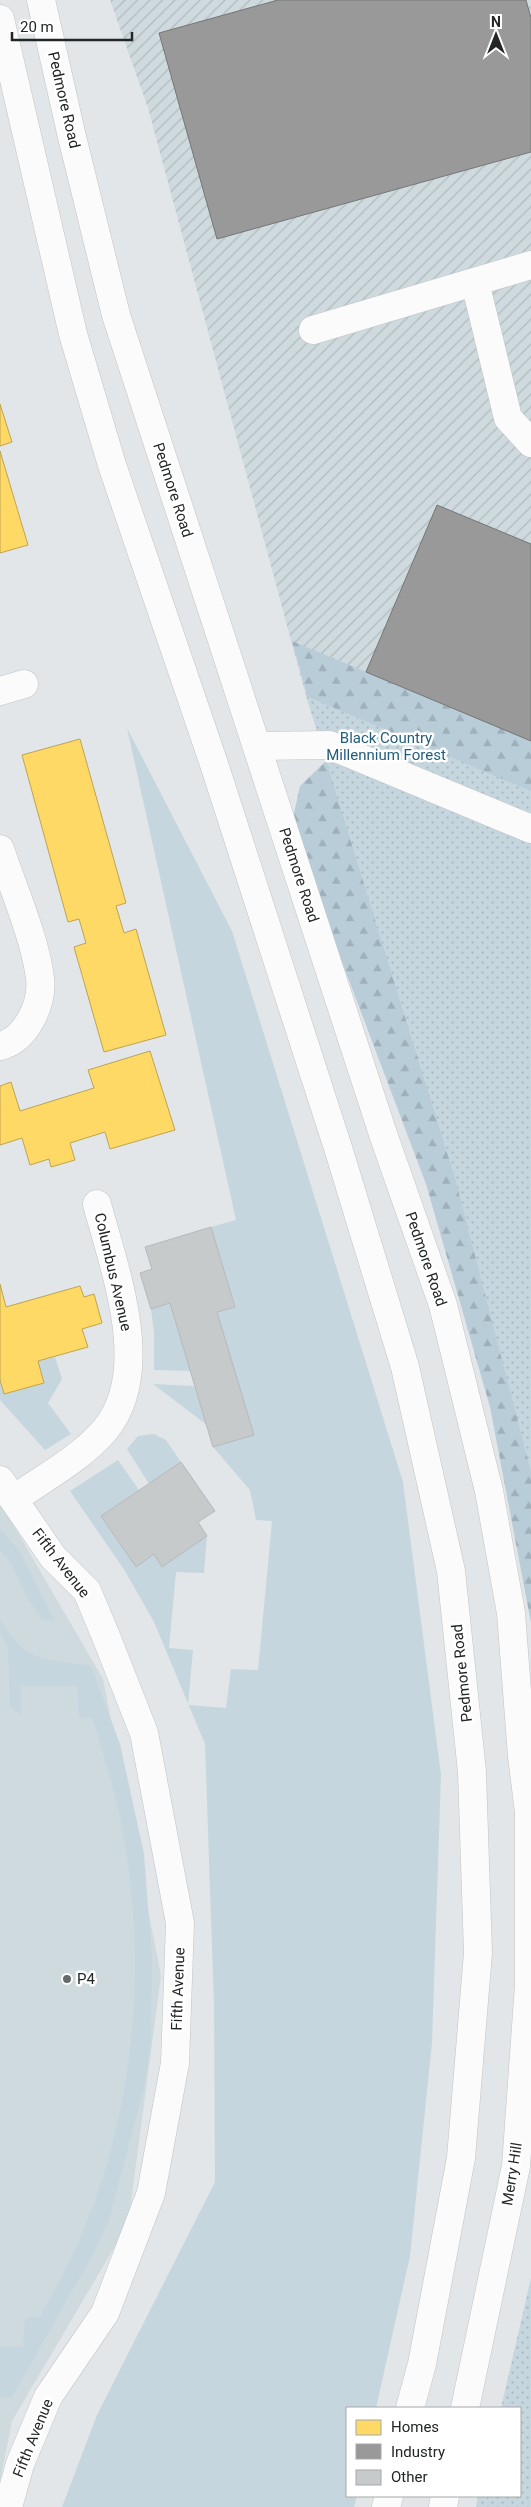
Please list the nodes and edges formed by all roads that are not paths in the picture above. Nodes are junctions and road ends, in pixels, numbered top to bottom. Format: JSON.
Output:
{"nodes":[{"id":1,"x":41,"y":0,"type":"edge"},
{"id":2,"x":0,"y":19,"type":"edge"},
{"id":3,"x":531,"y":265,"type":"edge"},
{"id":4,"x":475,"y":282,"type":"junction"},
{"id":5,"x":313,"y":330,"type":"dead end"},
{"id":6,"x":531,"y":443,"type":"edge"},
{"id":7,"x":257,"y":746,"type":"junction"},
{"id":8,"x":531,"y":829,"type":"edge"},
{"id":9,"x":0,"y":849,"type":"edge"},
{"id":10,"x":0,"y":1046,"type":"edge"},
{"id":11,"x":97,"y":1204,"type":"dead end"},
{"id":12,"x":7,"y":1490,"type":"edge"},
{"id":13,"x":522,"y":1756,"type":"joint"},
{"id":14,"x":410,"y":2407,"type":"edge"},
{"id":15,"x":464,"y":2407,"type":"edge"},
{"id":16,"x":8,"y":2507,"type":"edge"}],
"edges":[{"from":1,"to":7,"type":"main road","name":"Pedmore Road"},
{"from":2,"to":14,"type":"main road","name":"Pedmore Road"},
{"from":3,"to":4,"type":"main road"},
{"from":4,"to":5,"type":"main road"},
{"from":4,"to":6,"type":"main road"},
{"from":7,"to":8,"type":"main road"},
{"from":7,"to":13,"type":"main road","name":"Pedmore Road"},
{"from":9,"to":10,"type":"main road"},
{"from":11,"to":12,"type":"main road","name":"Columbus Avenue"},
{"from":12,"to":16,"type":"main road","name":"Fifth Avenue"},
{"from":13,"to":15,"type":"main road","name":"Merry Hill"}]}
